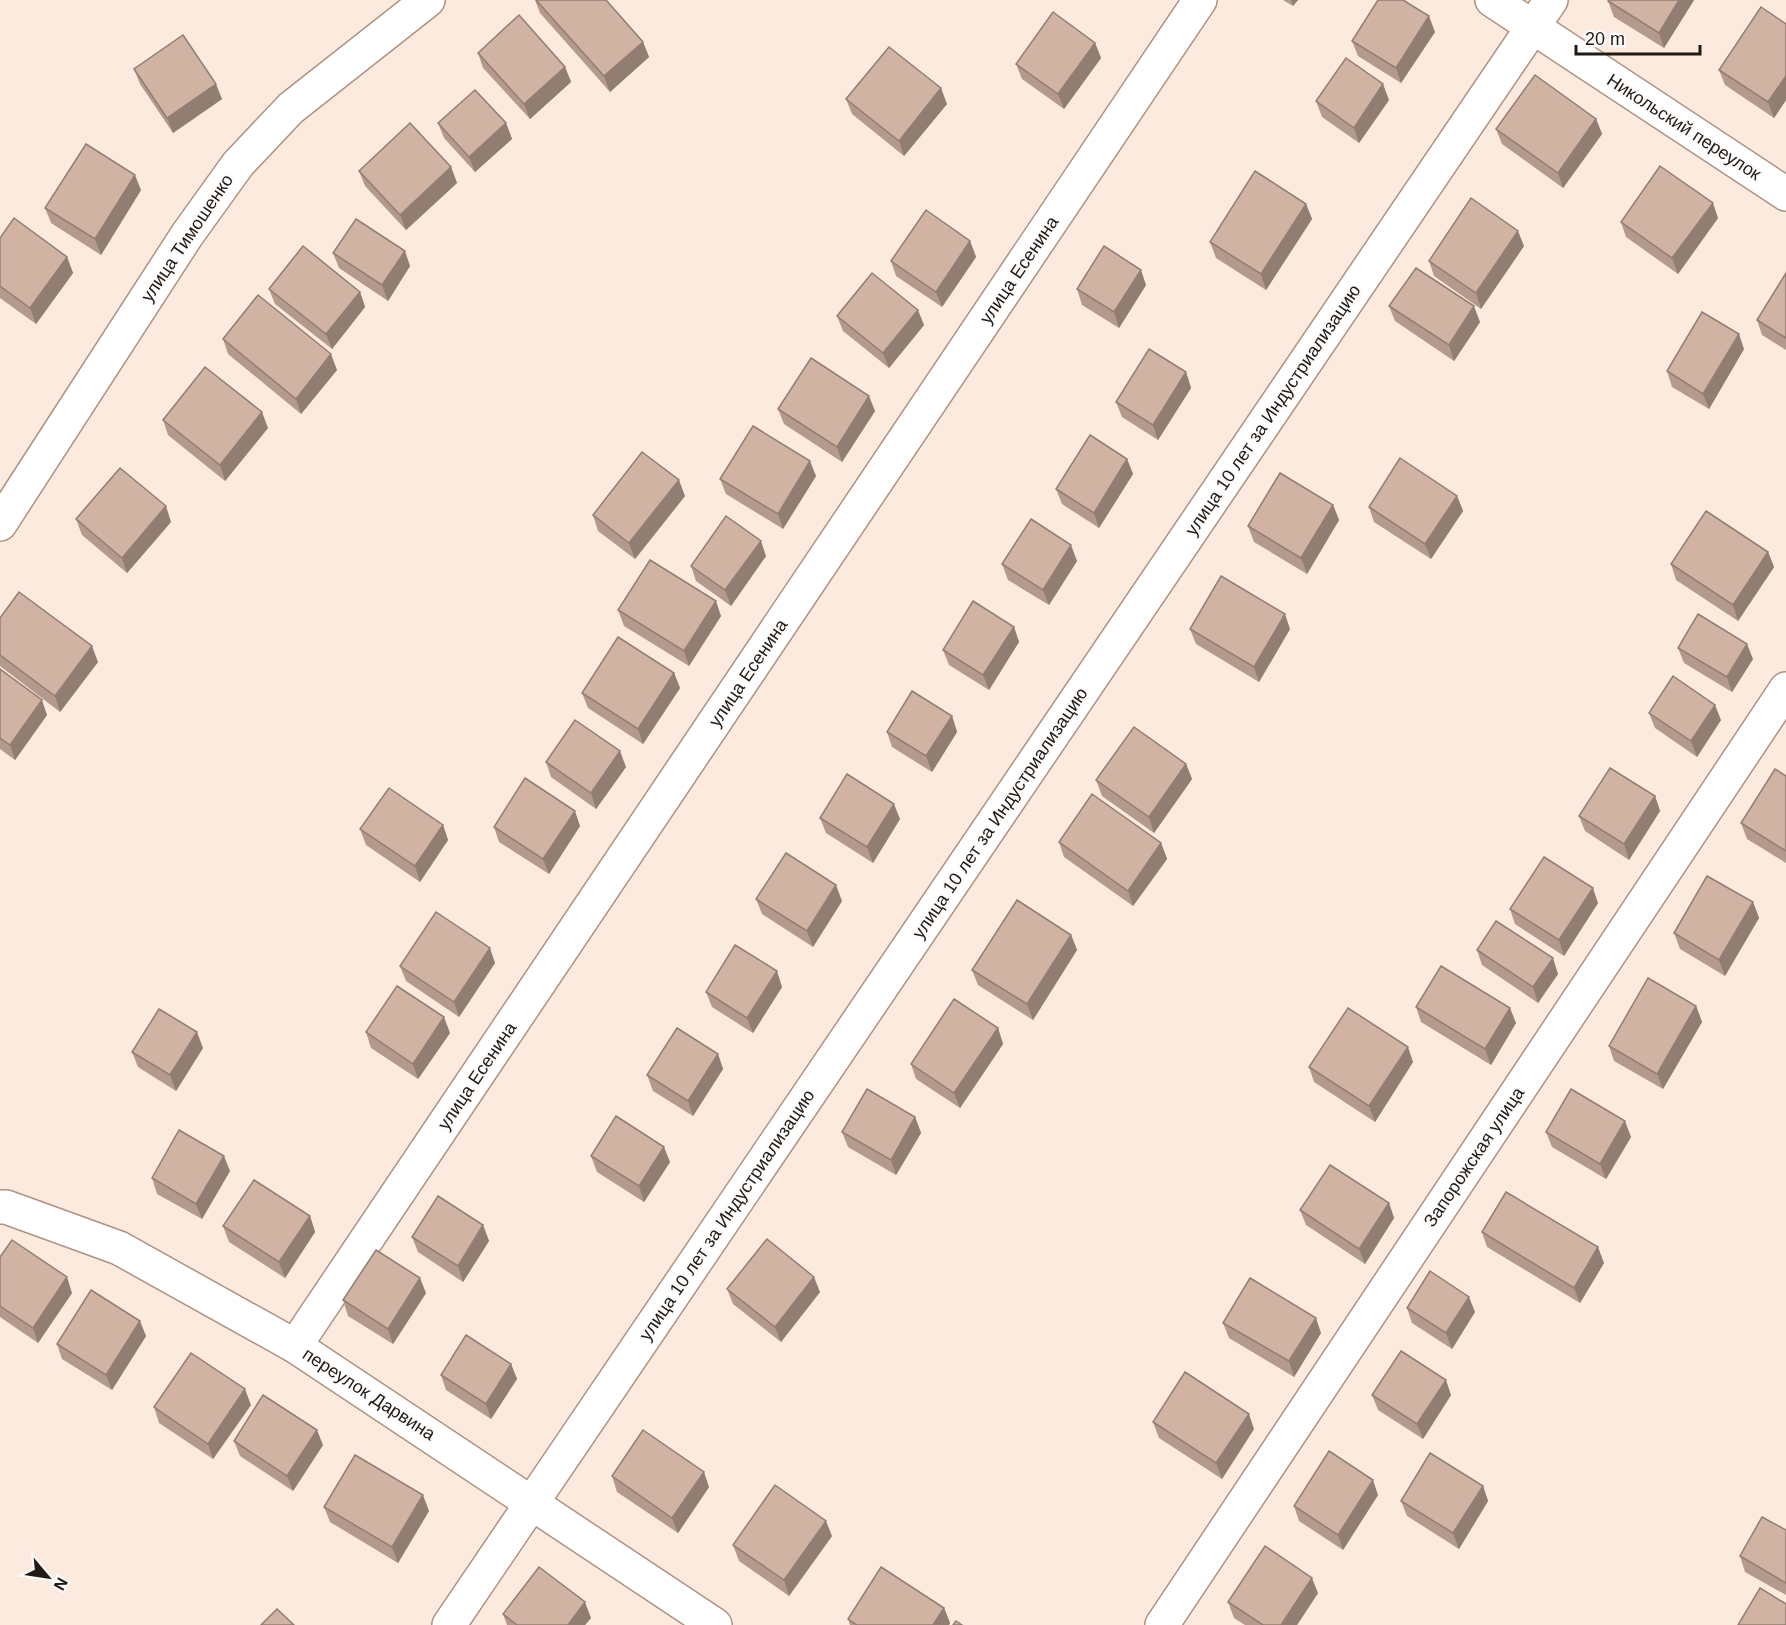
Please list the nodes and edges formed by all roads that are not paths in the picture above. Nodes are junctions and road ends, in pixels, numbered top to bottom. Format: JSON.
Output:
{"nodes":[{"id":1,"x":428,"y":0,"type":"edge"},
{"id":2,"x":1200,"y":0,"type":"edge"},
{"id":3,"x":1492,"y":0,"type":"edge"},
{"id":4,"x":1551,"y":0,"type":"edge"},
{"id":5,"x":1533,"y":27,"type":"junction"},
{"id":6,"x":1786,"y":194,"type":"edge"},
{"id":7,"x":0,"y":524,"type":"edge"},
{"id":8,"x":1786,"y":689,"type":"edge"},
{"id":9,"x":0,"y":1207,"type":"edge"},
{"id":10,"x":296,"y":1346,"type":"junction"},
{"id":11,"x":532,"y":1502,"type":"junction"},
{"id":12,"x":449,"y":1625,"type":"edge"},
{"id":13,"x":715,"y":1625,"type":"edge"},
{"id":14,"x":1162,"y":1625,"type":"edge"}],
"edges":[{"from":1,"to":7,"type":"street","name":"улица Тимошенко"},
{"from":2,"to":10,"type":"street","name":"улица Есенина"},
{"from":3,"to":5,"type":"street","name":"Никольский переулок"},
{"from":4,"to":5,"type":"street","name":"улица 10 лет за Индустриализацию"},
{"from":5,"to":6,"type":"street","name":"Никольский переулок"},
{"from":5,"to":11,"type":"street","name":"улица 10 лет за Индустриализацию"},
{"from":8,"to":14,"type":"street","name":"Запорожская улица"},
{"from":9,"to":10,"type":"street","name":"переулок Дарвина"},
{"from":10,"to":11,"type":"street","name":"переулок Дарвина"},
{"from":11,"to":12,"type":"street","name":"улица 10 лет за Индустриализацию"},
{"from":11,"to":13,"type":"street","name":"переулок Дарвина"}]}
